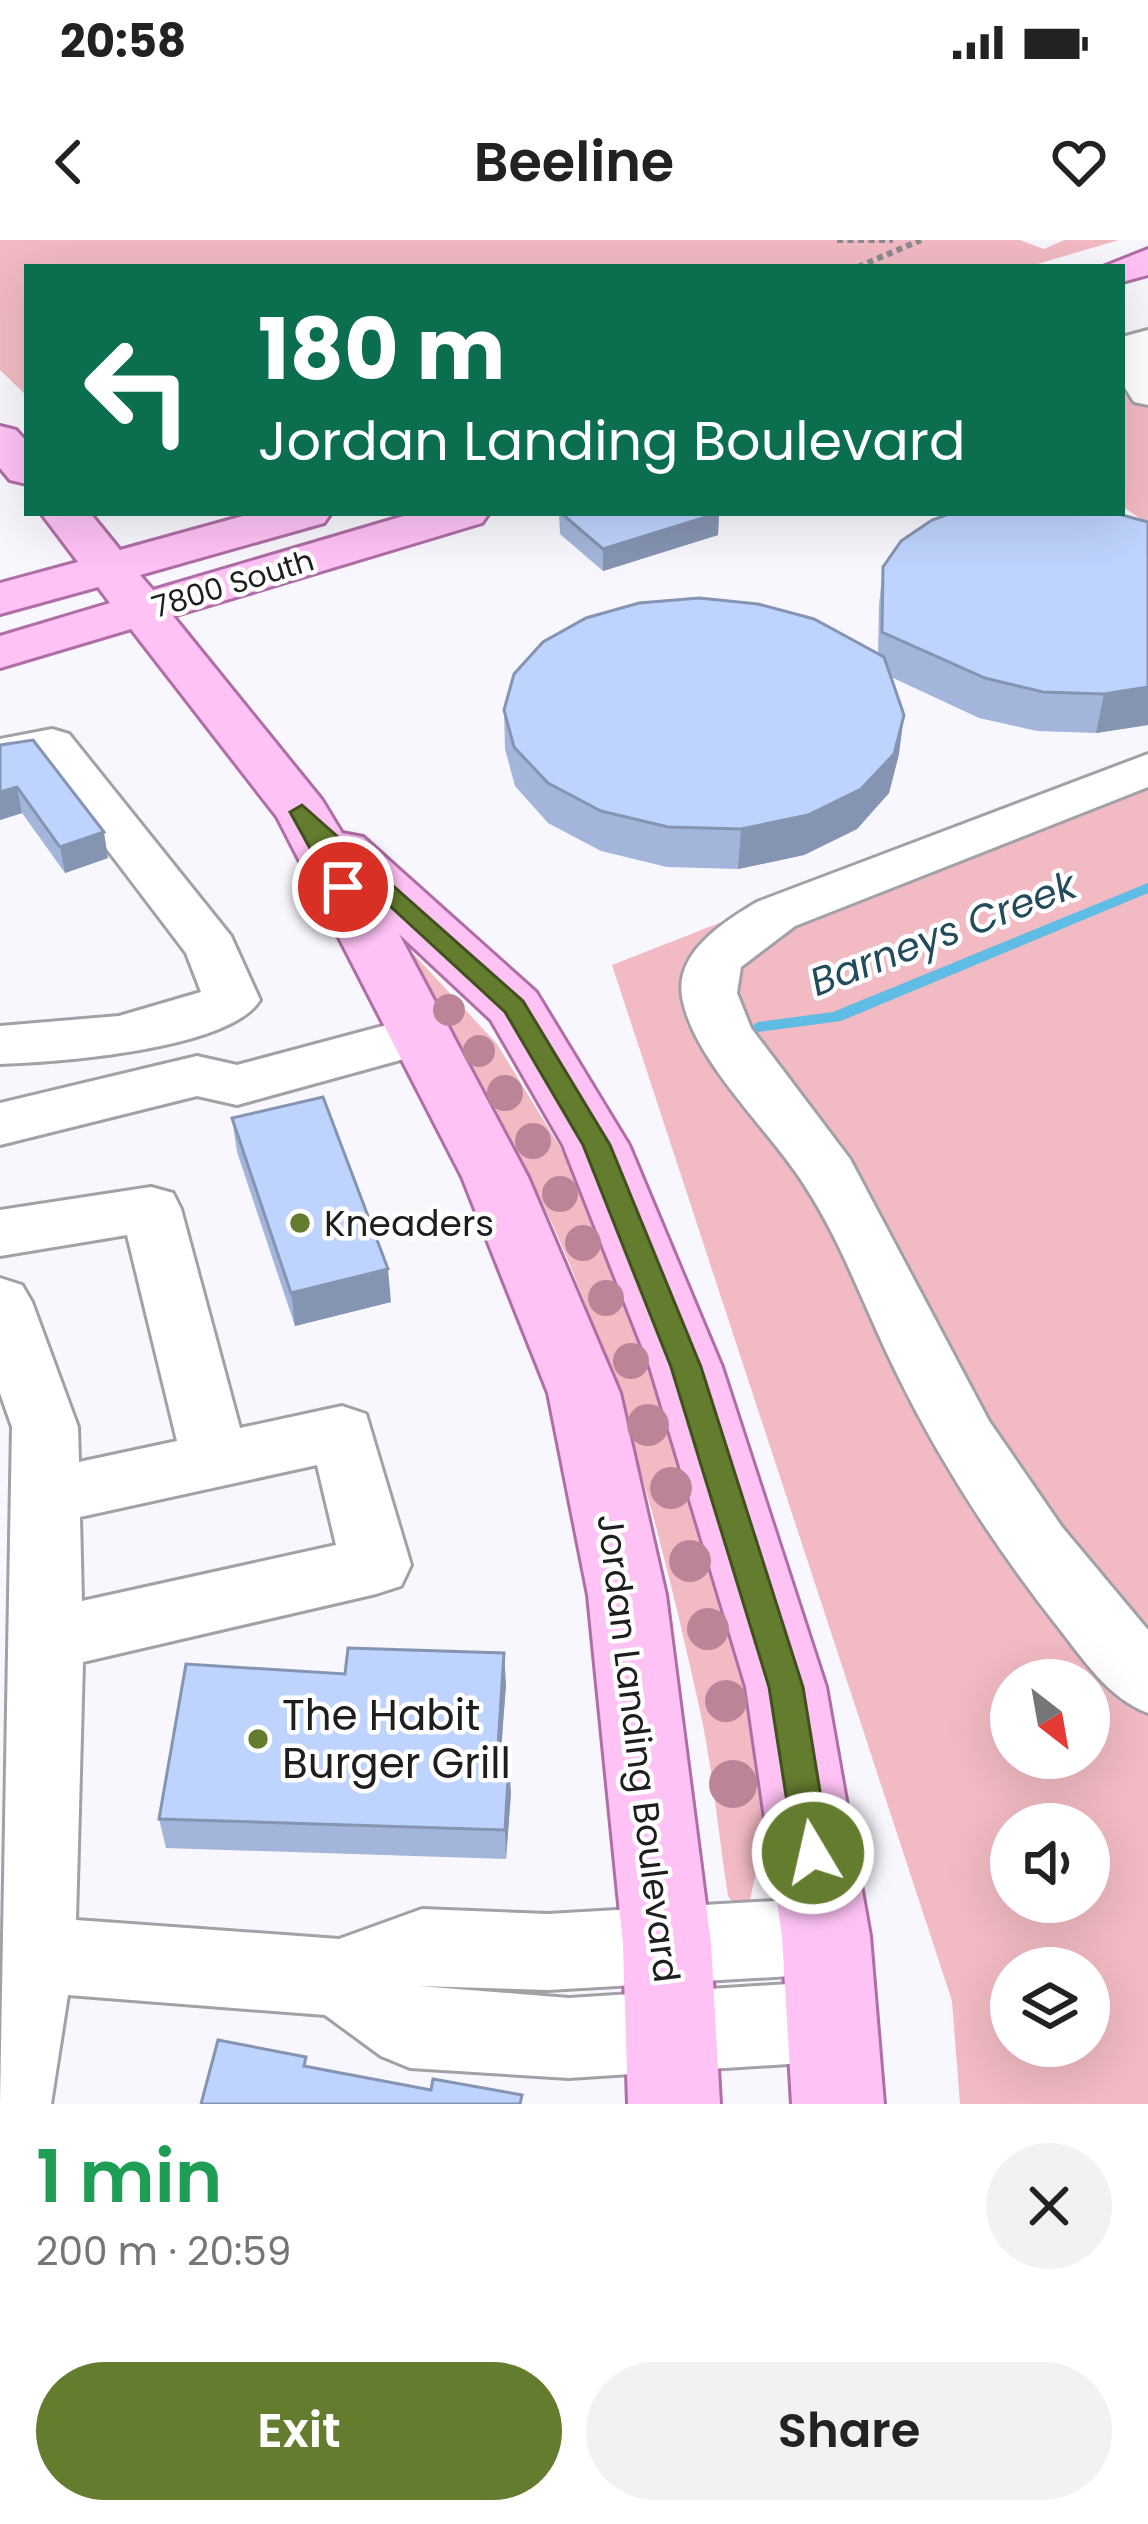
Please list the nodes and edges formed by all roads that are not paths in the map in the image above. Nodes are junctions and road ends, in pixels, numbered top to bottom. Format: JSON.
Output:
{"nodes":[{"id":1,"x":1125,"y":353,"type":"edge"},
{"id":2,"x":1148,"y":393,"type":"edge"},
{"id":3,"x":66,"y":516,"type":"edge"},
{"id":4,"x":297,"y":516,"type":"edge"},
{"id":5,"x":455,"y":516,"type":"edge"},
{"id":6,"x":111,"y":570,"type":"junction"},
{"id":7,"x":0,"y":599,"type":"edge"},
{"id":8,"x":145,"y":610,"type":"junction"},
{"id":9,"x":0,"y":652,"type":"edge"},
{"id":10,"x":0,"y":754,"type":"edge"},
{"id":11,"x":1148,"y":769,"type":"edge"},
{"id":12,"x":302,"y":812,"type":"junction"},
{"id":13,"x":414,"y":1016,"type":"junction"},
{"id":14,"x":0,"y":1045,"type":"edge"},
{"id":15,"x":0,"y":1124,"type":"edge"},
{"id":16,"x":0,"y":1233,"type":"edge"},
{"id":17,"x":0,"y":1302,"type":"edge"},
{"id":18,"x":14,"y":1388,"type":"edge"},
{"id":19,"x":215,"y":1460,"type":"junction"},
{"id":20,"x":30,"y":1530,"type":"edge"},
{"id":21,"x":31,"y":1681,"type":"edge"},
{"id":22,"x":1148,"y":1681,"type":"edge"},
{"id":23,"x":826,"y":1936,"type":"junction"},
{"id":24,"x":17,"y":1952,"type":"edge"},
{"id":25,"x":672,"y":2026,"type":"edge"},
{"id":26,"x":836,"y":2062,"type":"edge"},
{"id":27,"x":9,"y":2104,"type":"edge"}],
"edges":[{"from":1,"to":2,"type":"street"},
{"from":3,"to":6,"type":"main road","name":"Jordan Landing Boulevard"},
{"from":4,"to":6,"type":"main road","name":"7800 South"},
{"from":5,"to":8,"type":"main road","name":"7800 South"},
{"from":6,"to":7,"type":"main road","name":"7800 South"},
{"from":6,"to":8,"type":"main road","name":"Jordan Landing Boulevard"},
{"from":8,"to":9,"type":"main road","name":"7800 South"},
{"from":8,"to":12,"type":"main road","name":"Jordan Landing Boulevard"},
{"from":10,"to":14,"type":"street"},
{"from":11,"to":22,"type":"street"},
{"from":12,"to":13,"type":"main road","name":"Jordan Landing Boulevard"},
{"from":12,"to":23,"type":"main road","name":"Jordan Landing Boulevard"},
{"from":13,"to":15,"type":"street"},
{"from":13,"to":25,"type":"main road","name":"Jordan Landing Boulevard"},
{"from":16,"to":19,"type":"street"},
{"from":17,"to":18,"type":"street"},
{"from":18,"to":20,"type":"street"},
{"from":19,"to":20,"type":"street"},
{"from":19,"to":21,"type":"street"},
{"from":20,"to":21,"type":"street"},
{"from":21,"to":24,"type":"street"},
{"from":23,"to":25,"type":"street"},
{"from":23,"to":26,"type":"main road","name":"Jordan Landing Boulevard"},
{"from":24,"to":25,"type":"street"},
{"from":24,"to":27,"type":"street"},
{"from":25,"to":26,"type":"street"}]}
